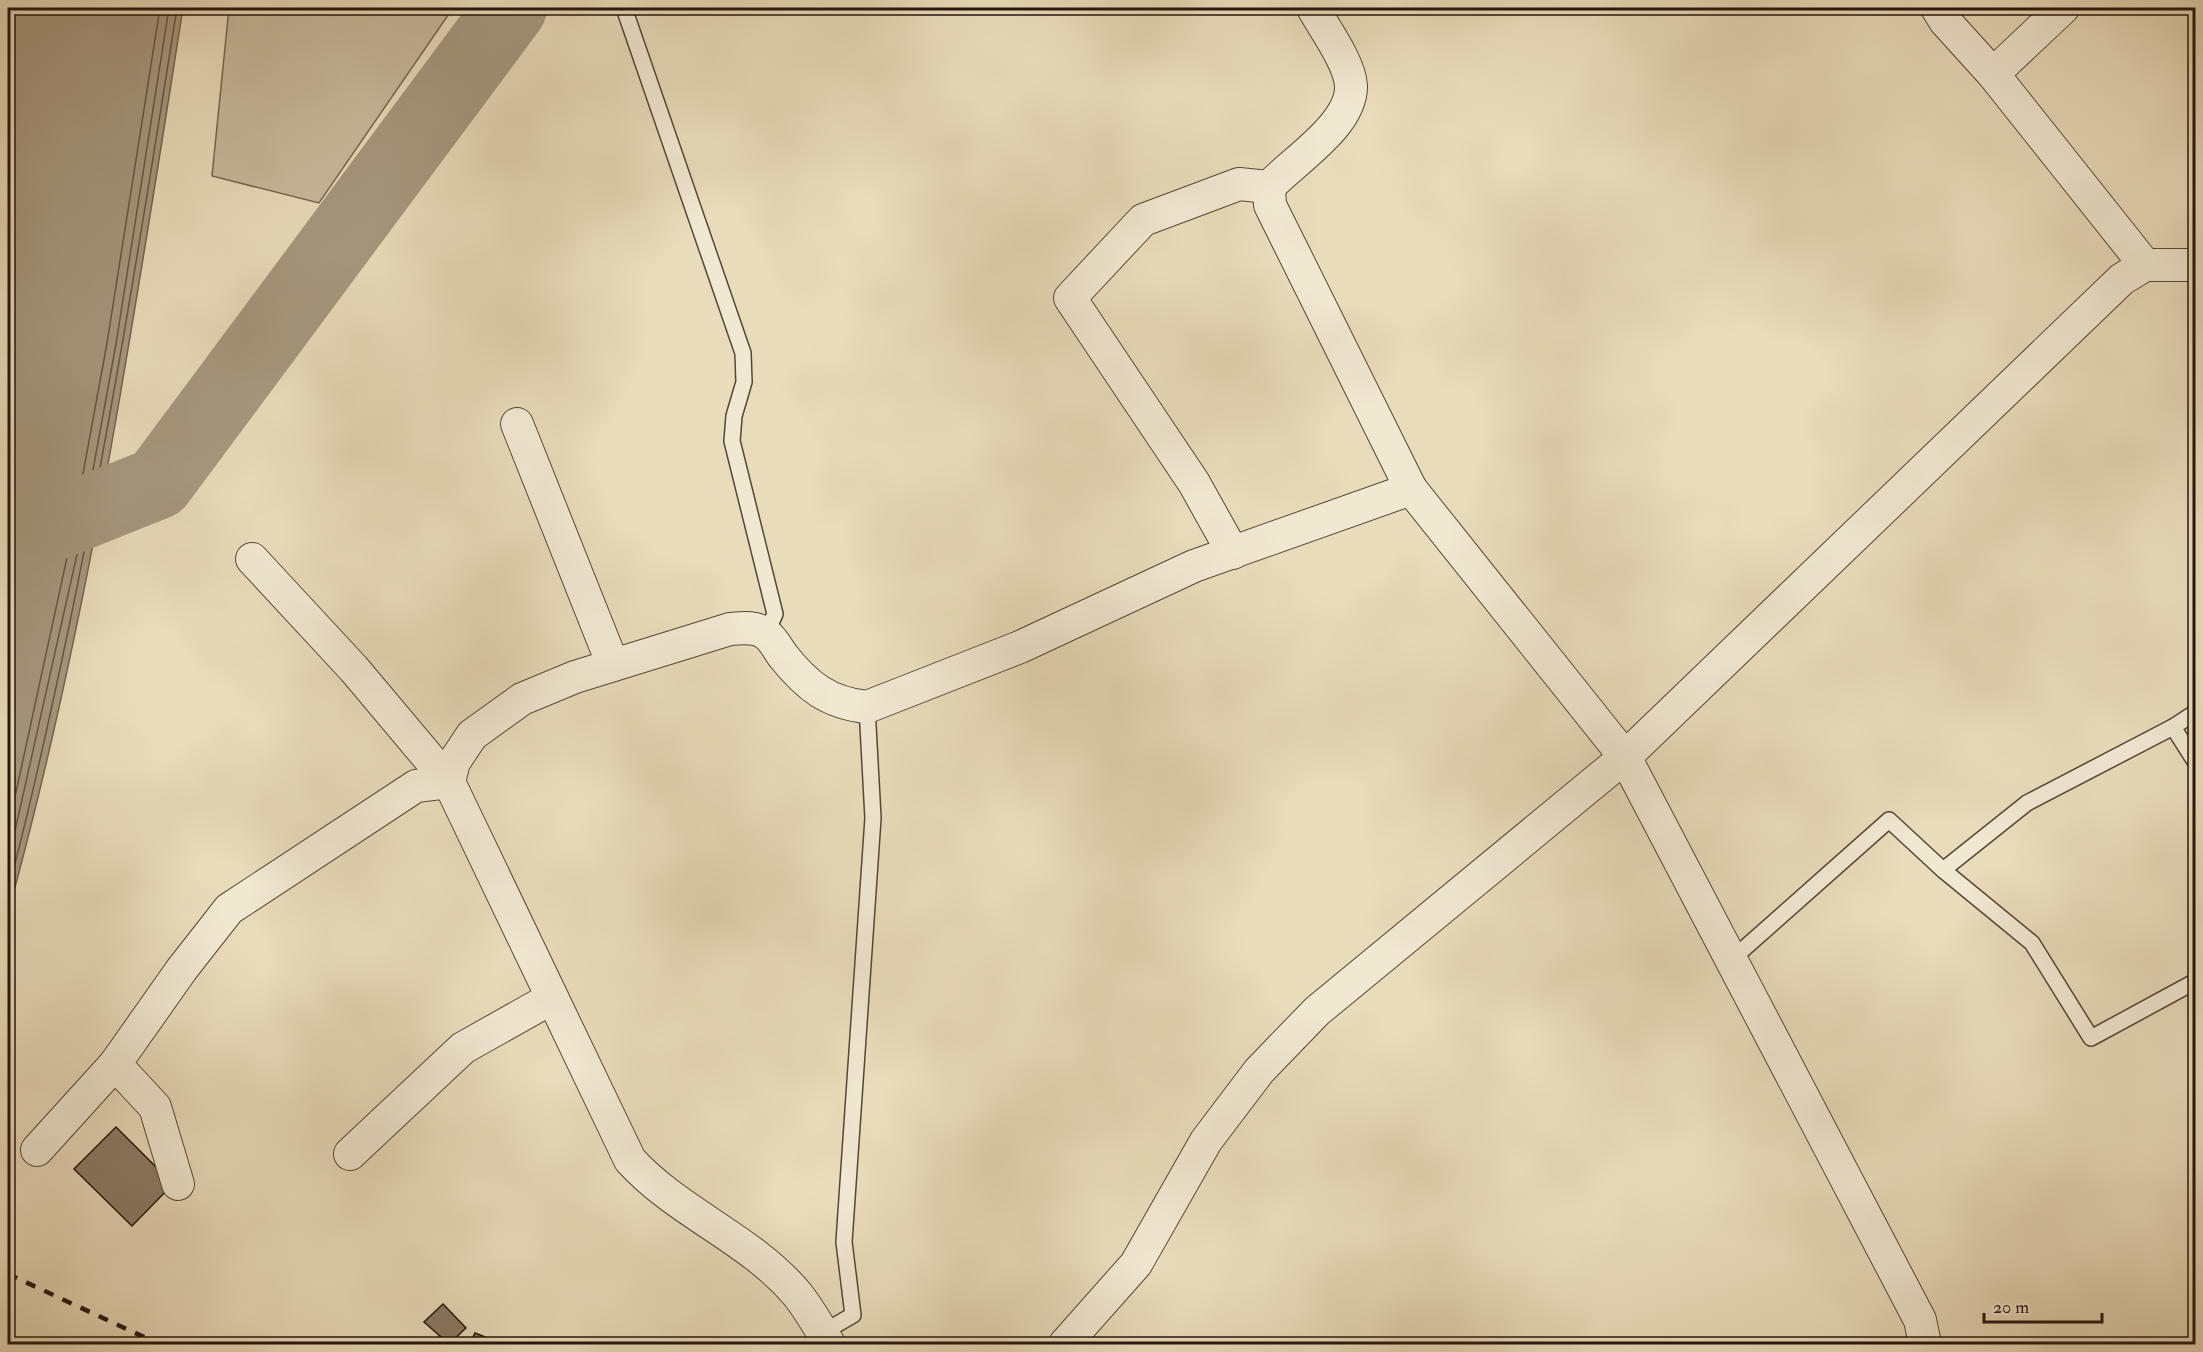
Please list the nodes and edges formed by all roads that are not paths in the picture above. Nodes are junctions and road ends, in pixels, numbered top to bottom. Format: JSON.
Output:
{"nodes":[{"id":1,"x":624,"y":8,"type":"edge"},
{"id":2,"x":1313,"y":8,"type":"edge"},
{"id":3,"x":1937,"y":8,"type":"edge"},
{"id":4,"x":2063,"y":8,"type":"edge"},
{"id":5,"x":1993,"y":74,"type":"junction"},
{"id":6,"x":1269,"y":187,"type":"junction"},
{"id":7,"x":2145,"y":265,"type":"junction"},
{"id":8,"x":2196,"y":265,"type":"edge"},
{"id":9,"x":518,"y":424,"type":"dead end"},
{"id":10,"x":1411,"y":489,"type":"junction"},
{"id":11,"x":1233,"y":553,"type":"junction"},
{"id":12,"x":252,"y":559,"type":"dead end"},
{"id":13,"x":766,"y":633,"type":"junction"},
{"id":14,"x":613,"y":665,"type":"junction"},
{"id":15,"x":867,"y":707,"type":"junction"},
{"id":16,"x":2196,"y":712,"type":"edge"},
{"id":17,"x":2173,"y":727,"type":"junction"},
{"id":18,"x":1625,"y":757,"type":"junction"},
{"id":19,"x":2196,"y":763,"type":"edge"},
{"id":20,"x":449,"y":782,"type":"junction"},
{"id":21,"x":1943,"y":870,"type":"junction"},
{"id":22,"x":1730,"y":961,"type":"junction"},
{"id":23,"x":2196,"y":981,"type":"edge"},
{"id":24,"x":552,"y":998,"type":"junction"},
{"id":25,"x":115,"y":1064,"type":"junction"},
{"id":26,"x":37,"y":1150,"type":"dead end"},
{"id":27,"x":350,"y":1154,"type":"dead end"},
{"id":28,"x":178,"y":1184,"type":"dead end"},
{"id":29,"x":826,"y":1339,"type":"edge"},
{"id":30,"x":1065,"y":1344,"type":"edge"},
{"id":31,"x":1925,"y":1344,"type":"edge"}],
"edges":[{"from":1,"to":13,"type":"lane"},
{"from":2,"to":6,"type":"street"},
{"from":3,"to":5,"type":"street"},
{"from":4,"to":5,"type":"street"},
{"from":5,"to":7,"type":"street"},
{"from":6,"to":10,"type":"street"},
{"from":6,"to":11,"type":"street"},
{"from":7,"to":8,"type":"street"},
{"from":7,"to":18,"type":"street"},
{"from":9,"to":14,"type":"street"},
{"from":10,"to":11,"type":"street"},
{"from":10,"to":18,"type":"street"},
{"from":11,"to":15,"type":"street"},
{"from":12,"to":20,"type":"street"},
{"from":13,"to":14,"type":"street"},
{"from":13,"to":15,"type":"street"},
{"from":14,"to":20,"type":"street"},
{"from":15,"to":29,"type":"lane"},
{"from":16,"to":17,"type":"lane"},
{"from":17,"to":19,"type":"lane"},
{"from":17,"to":21,"type":"lane"},
{"from":18,"to":22,"type":"street"},
{"from":18,"to":30,"type":"street"},
{"from":20,"to":24,"type":"street"},
{"from":20,"to":25,"type":"street"},
{"from":21,"to":22,"type":"lane"},
{"from":21,"to":23,"type":"lane"},
{"from":22,"to":31,"type":"street"},
{"from":24,"to":27,"type":"street"},
{"from":24,"to":29,"type":"street"},
{"from":25,"to":26,"type":"street"},
{"from":25,"to":28,"type":"street"}]}
